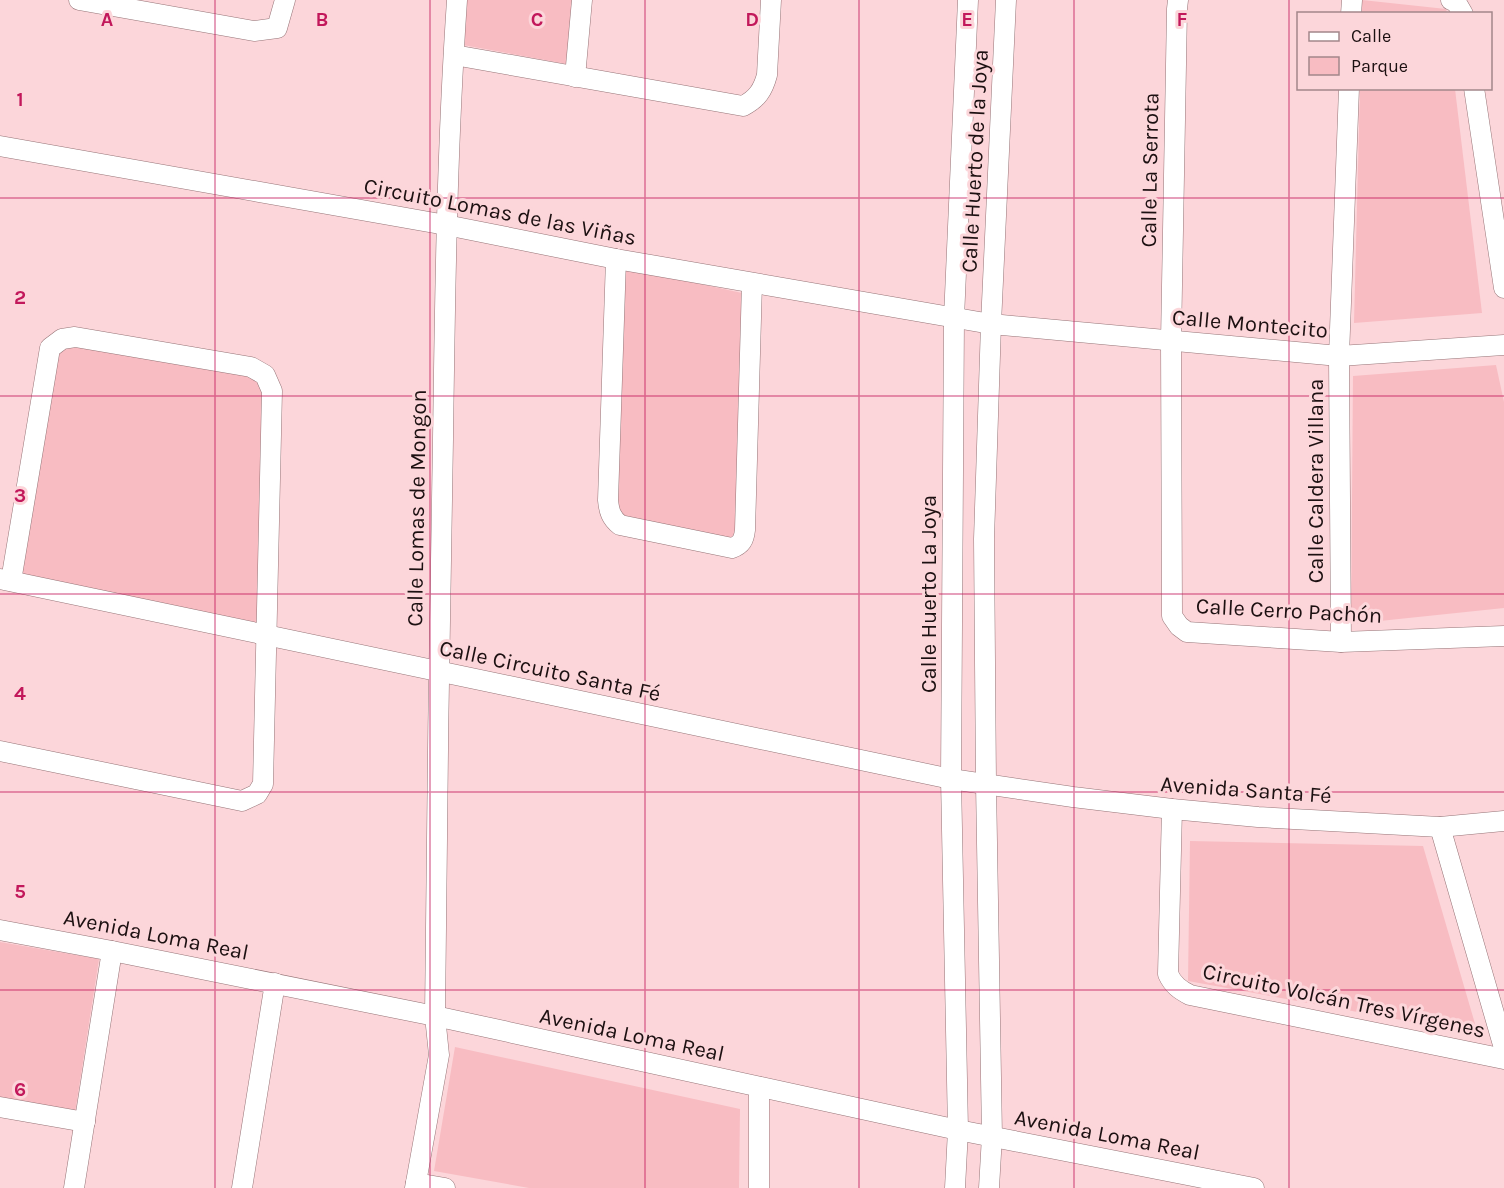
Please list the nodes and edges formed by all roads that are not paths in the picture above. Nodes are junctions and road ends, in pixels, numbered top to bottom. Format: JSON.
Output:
{"nodes":[{"id":1,"x":79,"y":0,"type":"edge"},
{"id":2,"x":285,"y":0,"type":"edge"},
{"id":3,"x":457,"y":0,"type":"edge"},
{"id":4,"x":582,"y":0,"type":"edge"},
{"id":5,"x":771,"y":0,"type":"edge"},
{"id":6,"x":968,"y":0,"type":"edge"},
{"id":7,"x":1006,"y":0,"type":"edge"},
{"id":8,"x":1178,"y":0,"type":"edge"},
{"id":9,"x":1451,"y":0,"type":"edge"},
{"id":10,"x":1462,"y":12,"type":"edge"},
{"id":11,"x":453,"y":55,"type":"junction"},
{"id":12,"x":575,"y":77,"type":"junction"},
{"id":13,"x":1349,"y":90,"type":"edge"},
{"id":14,"x":1474,"y":90,"type":"edge"},
{"id":15,"x":0,"y":146,"type":"edge"},
{"id":16,"x":446,"y":225,"type":"junction"},
{"id":17,"x":616,"y":259,"type":"junction"},
{"id":18,"x":752,"y":283,"type":"junction"},
{"id":19,"x":1504,"y":288,"type":"edge"},
{"id":20,"x":954,"y":318,"type":"junction"},
{"id":21,"x":991,"y":324,"type":"junction"},
{"id":22,"x":1171,"y":341,"type":"junction"},
{"id":23,"x":1504,"y":345,"type":"edge"},
{"id":24,"x":1339,"y":356,"type":"junction"},
{"id":25,"x":6,"y":580,"type":"edge"},
{"id":26,"x":267,"y":635,"type":"junction"},
{"id":27,"x":1504,"y":636,"type":"edge"},
{"id":28,"x":1341,"y":642,"type":"junction"},
{"id":29,"x":438,"y":672,"type":"junction"},
{"id":30,"x":0,"y":752,"type":"edge"},
{"id":31,"x":951,"y":778,"type":"junction"},
{"id":32,"x":986,"y":784,"type":"junction"},
{"id":33,"x":1172,"y":809,"type":"junction"},
{"id":34,"x":1504,"y":821,"type":"edge"},
{"id":35,"x":1440,"y":827,"type":"junction"},
{"id":36,"x":0,"y":930,"type":"edge"},
{"id":37,"x":112,"y":951,"type":"junction"},
{"id":38,"x":274,"y":983,"type":"junction"},
{"id":39,"x":435,"y":1016,"type":"junction"},
{"id":40,"x":1504,"y":1048,"type":"edge"},
{"id":41,"x":1504,"y":1059,"type":"edge"},
{"id":42,"x":759,"y":1087,"type":"junction"},
{"id":43,"x":0,"y":1107,"type":"edge"},
{"id":44,"x":85,"y":1122,"type":"junction"},
{"id":45,"x":958,"y":1130,"type":"junction"},
{"id":46,"x":992,"y":1136,"type":"junction"},
{"id":47,"x":1177,"y":1180,"type":"edge"},
{"id":48,"x":415,"y":1186,"type":"edge"},
{"id":49,"x":74,"y":1188,"type":"edge"},
{"id":50,"x":242,"y":1188,"type":"edge"},
{"id":51,"x":445,"y":1188,"type":"edge"},
{"id":52,"x":759,"y":1188,"type":"edge"},
{"id":53,"x":955,"y":1188,"type":"edge"},
{"id":54,"x":989,"y":1188,"type":"edge"},
{"id":55,"x":1254,"y":1188,"type":"edge"}],
"edges":[{"from":1,"to":2,"type":"street"},
{"from":3,"to":11,"type":"street","name":"Calle Lomas de Mongon"},
{"from":4,"to":12,"type":"street"},
{"from":5,"to":12,"type":"street"},
{"from":6,"to":20,"type":"street","name":"Calle Huerto La Joya"},
{"from":7,"to":21,"type":"street","name":"Calle Huerto de la Joya"},
{"from":8,"to":22,"type":"street","name":"Calle La Serrota"},
{"from":9,"to":10,"type":"street"},
{"from":11,"to":12,"type":"street"},
{"from":11,"to":16,"type":"street","name":"Calle Lomas de Mongon"},
{"from":13,"to":24,"type":"street","name":"Calle Caldera Villana"},
{"from":14,"to":19,"type":"street"},
{"from":15,"to":16,"type":"street","name":"Circuito Lomas de las Viñas"},
{"from":16,"to":17,"type":"street","name":"Circuito Lomas de las Viñas"},
{"from":16,"to":29,"type":"street","name":"Calle Lomas de Mongon"},
{"from":17,"to":18,"type":"street","name":"Circuito Lomas de las Viñas"},
{"from":17,"to":18,"type":"street"},
{"from":18,"to":20,"type":"street","name":"Circuito Lomas de las Viñas"},
{"from":20,"to":21,"type":"street","name":"Circuito Lomas de las Viñas"},
{"from":20,"to":31,"type":"street","name":"Calle Huerto La Joya"},
{"from":21,"to":22,"type":"street","name":"Calle Montecito"},
{"from":21,"to":32,"type":"street"},
{"from":22,"to":24,"type":"street","name":"Calle Montecito"},
{"from":22,"to":28,"type":"street","name":"Calle Cerro Pachón"},
{"from":23,"to":24,"type":"street","name":"Calle Montecito"},
{"from":24,"to":28,"type":"street","name":"Calle Caldera Villana"},
{"from":25,"to":26,"type":"street","name":"Calle Circuito Santa Fé"},
{"from":25,"to":26,"type":"street"},
{"from":26,"to":29,"type":"street","name":"Calle Circuito Santa Fé"},
{"from":26,"to":30,"type":"street"},
{"from":27,"to":28,"type":"street","name":"Calle Cerro Pachón"},
{"from":29,"to":31,"type":"street","name":"Calle Circuito Santa Fé"},
{"from":29,"to":39,"type":"street","name":"Calle Lomas de Mongon"},
{"from":31,"to":32,"type":"street","name":"Calle Circuito Santa Fé"},
{"from":31,"to":45,"type":"street","name":"Calle Huerto La Joya"},
{"from":32,"to":33,"type":"street","name":"Avenida Santa Fé"},
{"from":32,"to":46,"type":"street"},
{"from":33,"to":35,"type":"street","name":"Avenida Santa Fé"},
{"from":33,"to":41,"type":"street","name":"Circuito Volcán Tres Vírgenes"},
{"from":34,"to":35,"type":"street","name":"Avenida Santa Fé"},
{"from":35,"to":40,"type":"street"},
{"from":36,"to":37,"type":"street","name":"Avenida Loma Real"},
{"from":37,"to":38,"type":"street","name":"Avenida Loma Real"},
{"from":37,"to":44,"type":"street"},
{"from":38,"to":39,"type":"street","name":"Avenida Loma Real"},
{"from":38,"to":50,"type":"street"},
{"from":39,"to":42,"type":"street","name":"Avenida Loma Real"},
{"from":39,"to":48,"type":"street","name":"Calle Lomas de Mongon"},
{"from":42,"to":45,"type":"street","name":"Avenida Loma Real"},
{"from":42,"to":52,"type":"street"},
{"from":43,"to":44,"type":"street"},
{"from":44,"to":49,"type":"street"},
{"from":45,"to":46,"type":"street","name":"Avenida Loma Real"},
{"from":45,"to":53,"type":"street","name":"Calle Huerto La Joya"},
{"from":46,"to":47,"type":"street","name":"Avenida Loma Real"},
{"from":46,"to":54,"type":"street"},
{"from":47,"to":55,"type":"street","name":"Avenida Loma Real"},
{"from":48,"to":51,"type":"street"}]}
